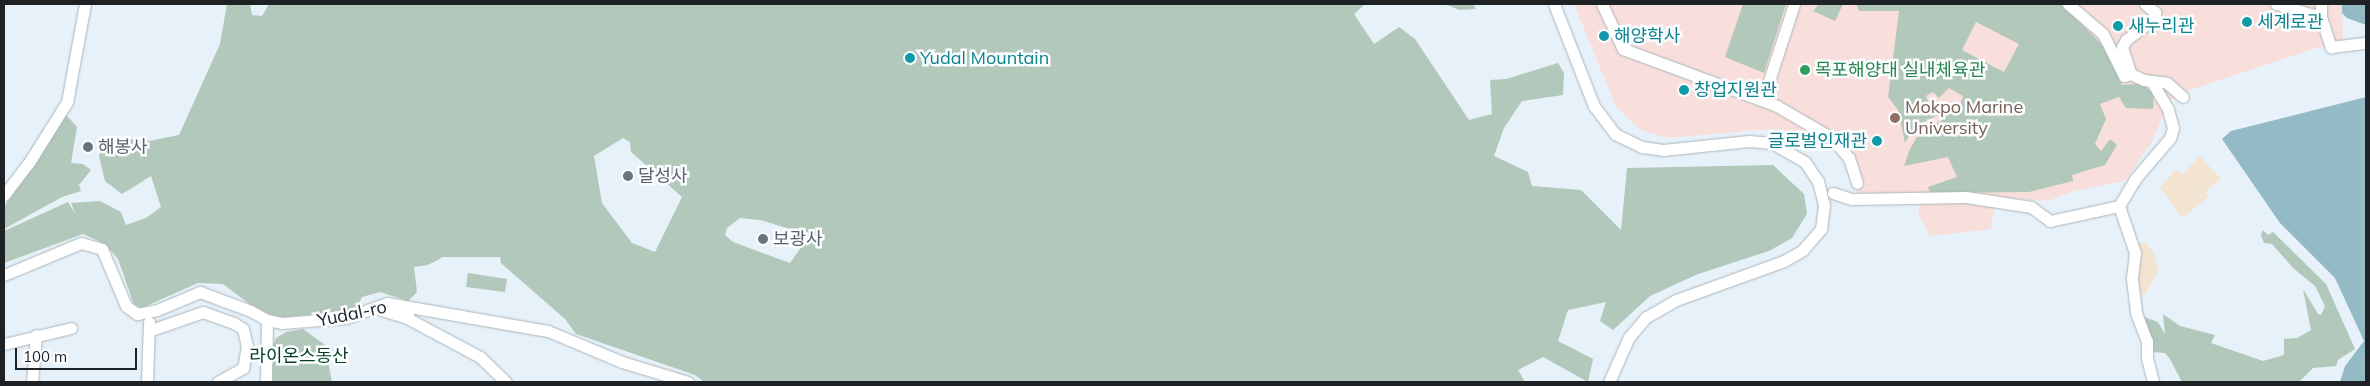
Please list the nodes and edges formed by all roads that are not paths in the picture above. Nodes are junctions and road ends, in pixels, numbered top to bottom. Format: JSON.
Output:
{"nodes":[{"id":1,"x":85,"y":4,"type":"edge"},
{"id":2,"x":1554,"y":4,"type":"edge"},
{"id":3,"x":1602,"y":4,"type":"edge"},
{"id":4,"x":1794,"y":4,"type":"edge"},
{"id":5,"x":2068,"y":4,"type":"edge"},
{"id":6,"x":2145,"y":4,"type":"edge"},
{"id":7,"x":2276,"y":4,"type":"edge"},
{"id":8,"x":2321,"y":4,"type":"edge"},
{"id":9,"x":2321,"y":17,"type":"junction"},
{"id":10,"x":2366,"y":43,"type":"edge"},
{"id":11,"x":2131,"y":74,"type":"junction"},
{"id":12,"x":2152,"y":82,"type":"junction"},
{"id":13,"x":2183,"y":97,"type":"dead end"},
{"id":14,"x":1763,"y":99,"type":"junction"},
{"id":15,"x":1857,"y":183,"type":"dead end"},
{"id":16,"x":1833,"y":193,"type":"dead end"},
{"id":17,"x":4,"y":195,"type":"edge"},
{"id":18,"x":2119,"y":206,"type":"junction"},
{"id":19,"x":4,"y":275,"type":"edge"},
{"id":20,"x":148,"y":313,"type":"junction"},
{"id":21,"x":408,"y":313,"type":"junction"},
{"id":22,"x":266,"y":320,"type":"junction"},
{"id":23,"x":72,"y":328,"type":"dead end"},
{"id":24,"x":151,"y":330,"type":"junction"},
{"id":25,"x":36,"y":336,"type":"junction"},
{"id":26,"x":4,"y":344,"type":"edge"},
{"id":27,"x":32,"y":382,"type":"edge"},
{"id":28,"x":147,"y":382,"type":"edge"},
{"id":29,"x":218,"y":382,"type":"edge"},
{"id":30,"x":266,"y":382,"type":"edge"},
{"id":31,"x":506,"y":382,"type":"edge"},
{"id":32,"x":688,"y":382,"type":"edge"},
{"id":33,"x":1609,"y":382,"type":"edge"},
{"id":34,"x":2153,"y":382,"type":"edge"}],
"edges":[{"from":1,"to":17,"type":"street"},
{"from":2,"to":33,"type":"street"},
{"from":3,"to":14,"type":"street"},
{"from":4,"to":14,"type":"street"},
{"from":5,"to":11,"type":"street"},
{"from":6,"to":11,"type":"street"},
{"from":7,"to":9,"type":"street"},
{"from":8,"to":9,"type":"street"},
{"from":9,"to":10,"type":"street"},
{"from":11,"to":12,"type":"street"},
{"from":12,"to":13,"type":"street"},
{"from":12,"to":18,"type":"street"},
{"from":14,"to":15,"type":"street"},
{"from":16,"to":18,"type":"street"},
{"from":18,"to":34,"type":"street"},
{"from":19,"to":20,"type":"street"},
{"from":20,"to":22,"type":"street","name":"Yudal-ro"},
{"from":20,"to":24,"type":"street"},
{"from":21,"to":22,"type":"street","name":"Yudal-ro"},
{"from":21,"to":31,"type":"street"},
{"from":21,"to":32,"type":"street","name":"Yudal-ro"},
{"from":22,"to":30,"type":"street"},
{"from":23,"to":25,"type":"street"},
{"from":24,"to":28,"type":"street"},
{"from":24,"to":29,"type":"street"},
{"from":25,"to":26,"type":"street"},
{"from":25,"to":27,"type":"street"}]}
